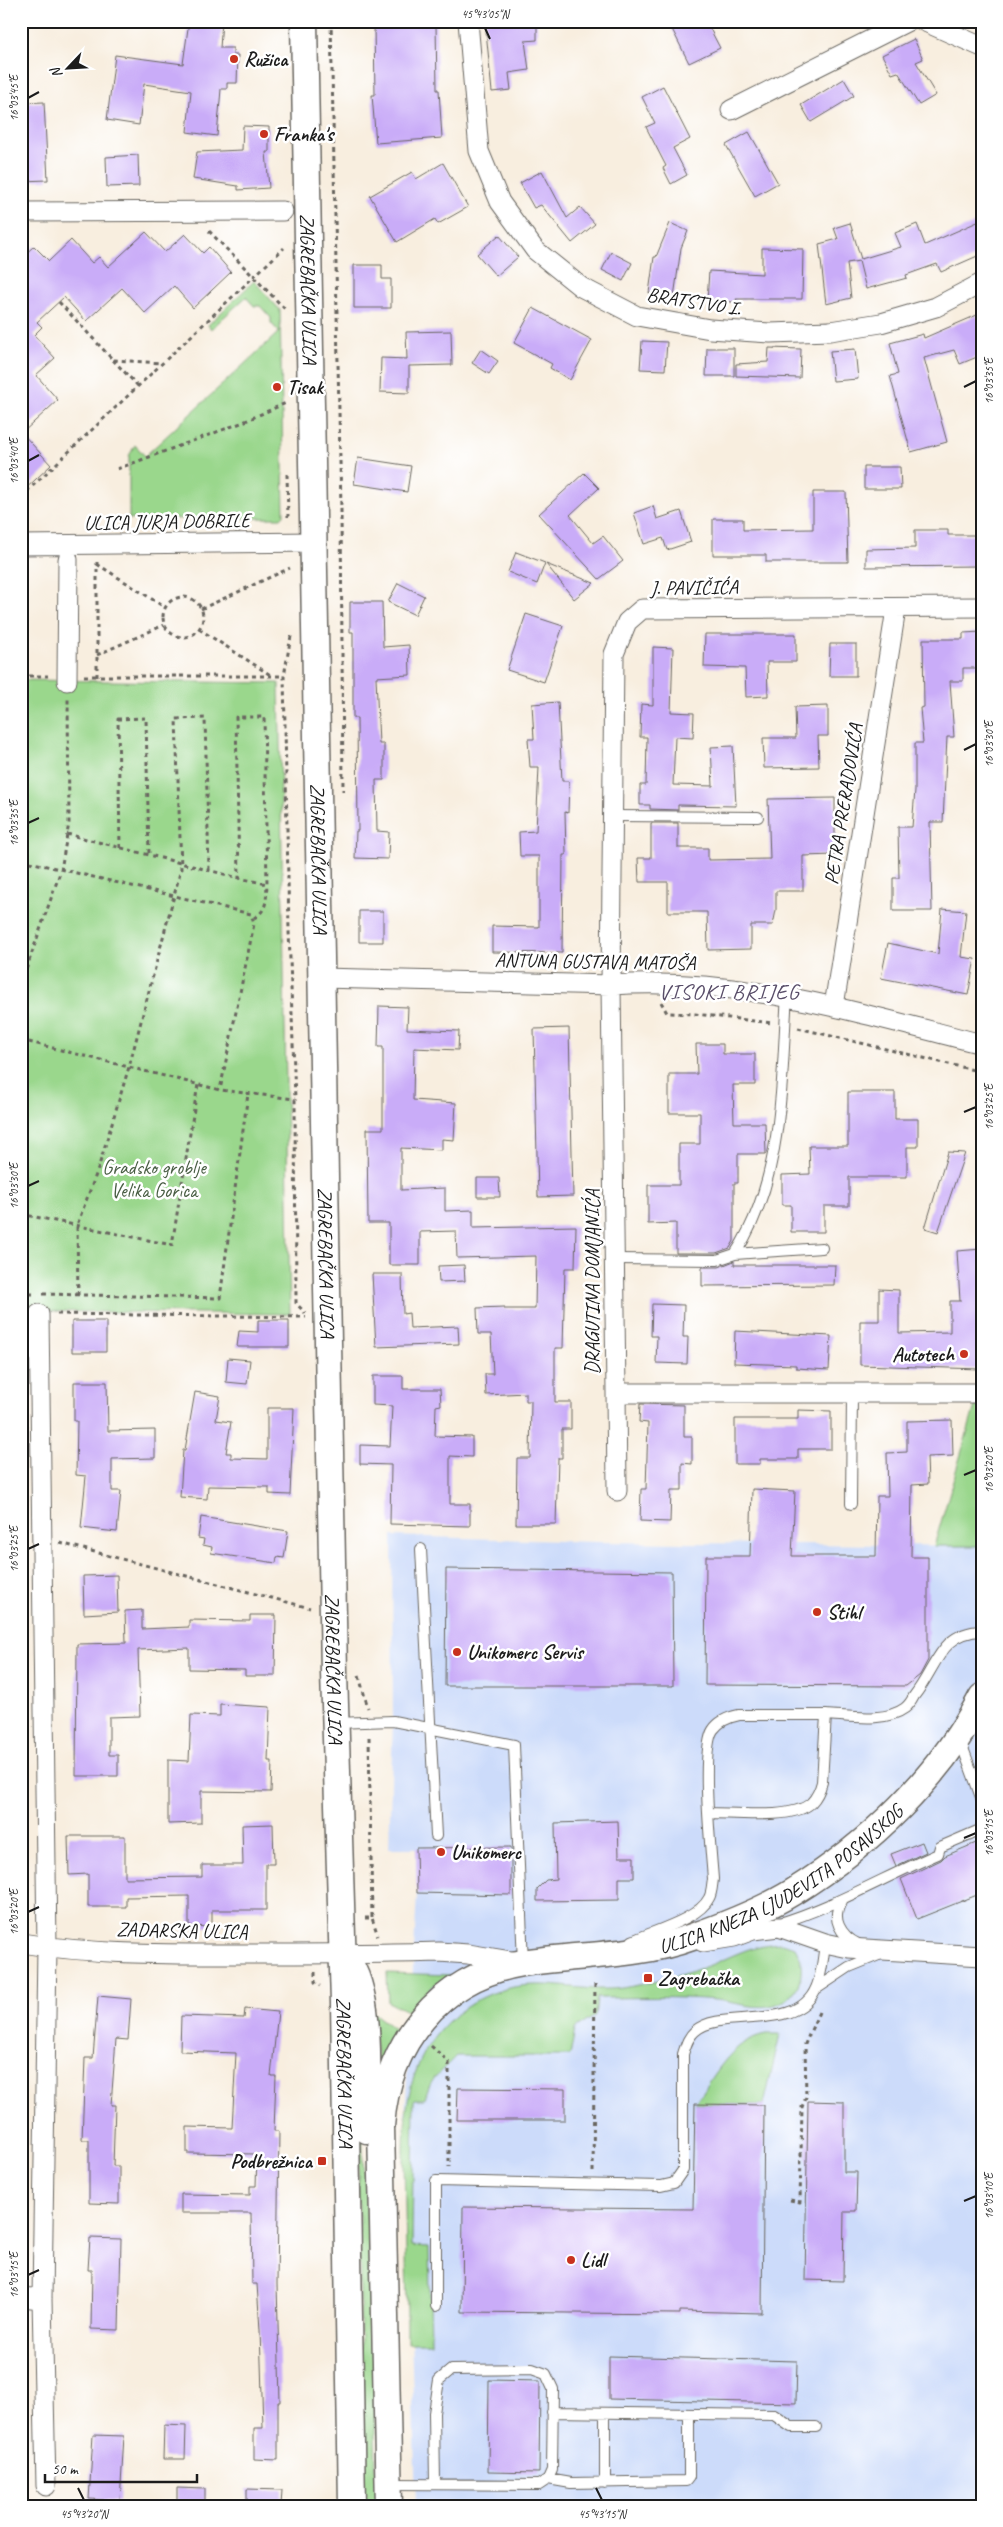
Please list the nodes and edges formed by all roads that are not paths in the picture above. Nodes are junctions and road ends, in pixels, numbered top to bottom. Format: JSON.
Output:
{"nodes":[{"id":1,"x":304,"y":21,"type":"edge"},
{"id":2,"x":468,"y":21,"type":"edge"},
{"id":3,"x":908,"y":21,"type":"edge"},
{"id":4,"x":923,"y":21,"type":"edge"},
{"id":5,"x":982,"y":47,"type":"edge"},
{"id":6,"x":731,"y":110,"type":"dead end"},
{"id":7,"x":283,"y":211,"type":"dead end"},
{"id":8,"x":21,"y":212,"type":"edge"},
{"id":9,"x":982,"y":283,"type":"edge"},
{"id":10,"x":314,"y":542,"type":"junction"},
{"id":11,"x":22,"y":552,"type":"edge"},
{"id":12,"x":68,"y":560,"type":"road end"},
{"id":13,"x":982,"y":607,"type":"edge"},
{"id":14,"x":896,"y":609,"type":"junction"},
{"id":15,"x":67,"y":679,"type":"road end"},
{"id":16,"x":612,"y":816,"type":"junction"},
{"id":17,"x":758,"y":817,"type":"dead end"},
{"id":18,"x":321,"y":978,"type":"junction"},
{"id":19,"x":611,"y":985,"type":"junction"},
{"id":20,"x":787,"y":995,"type":"junction"},
{"id":21,"x":834,"y":1006,"type":"junction"},
{"id":22,"x":982,"y":1044,"type":"edge"},
{"id":23,"x":822,"y":1248,"type":"dead end"},
{"id":24,"x":734,"y":1254,"type":"junction"},
{"id":25,"x":615,"y":1259,"type":"junction"},
{"id":26,"x":39,"y":1314,"type":"road end"},
{"id":27,"x":616,"y":1393,"type":"junction"},
{"id":28,"x":982,"y":1393,"type":"edge"},
{"id":29,"x":852,"y":1395,"type":"junction"},
{"id":30,"x":617,"y":1491,"type":"dead end"},
{"id":31,"x":851,"y":1504,"type":"dead end"},
{"id":32,"x":421,"y":1549,"type":"dead end"},
{"id":33,"x":982,"y":1631,"type":"edge"},
{"id":34,"x":982,"y":1697,"type":"edge"},
{"id":35,"x":826,"y":1716,"type":"junction"},
{"id":36,"x":335,"y":1723,"type":"junction"},
{"id":37,"x":430,"y":1729,"type":"junction"},
{"id":38,"x":959,"y":1734,"type":"junction"},
{"id":39,"x":982,"y":1800,"type":"edge"},
{"id":40,"x":709,"y":1813,"type":"junction"},
{"id":41,"x":982,"y":1829,"type":"edge"},
{"id":42,"x":436,"y":1836,"type":"dead end"},
{"id":43,"x":842,"y":1901,"type":"junction"},
{"id":44,"x":767,"y":1927,"type":"junction"},
{"id":45,"x":21,"y":1943,"type":"edge"},
{"id":46,"x":824,"y":1943,"type":"junction"},
{"id":47,"x":665,"y":1945,"type":"junction"},
{"id":48,"x":47,"y":1947,"type":"junction"},
{"id":49,"x":880,"y":1951,"type":"junction"},
{"id":50,"x":342,"y":1954,"type":"junction"},
{"id":51,"x":605,"y":1956,"type":"junction"},
{"id":52,"x":982,"y":1956,"type":"edge"},
{"id":53,"x":523,"y":1964,"type":"junction"},
{"id":54,"x":816,"y":1989,"type":"junction"},
{"id":55,"x":382,"y":2236,"type":"junction"},
{"id":56,"x":21,"y":2297,"type":"edge"},
{"id":57,"x":42,"y":2299,"type":"junction"},
{"id":58,"x":436,"y":2306,"type":"dead end"},
{"id":59,"x":552,"y":2412,"type":"junction"},
{"id":60,"x":605,"y":2413,"type":"junction"},
{"id":61,"x":689,"y":2414,"type":"junction"},
{"id":62,"x":816,"y":2427,"type":"dead end"},
{"id":63,"x":548,"y":2480,"type":"junction"},
{"id":64,"x":605,"y":2483,"type":"junction"},
{"id":65,"x":435,"y":2484,"type":"junction"},
{"id":66,"x":46,"y":2486,"type":"dead end"},
{"id":67,"x":388,"y":2495,"type":"edge"},
{"id":68,"x":352,"y":2506,"type":"edge"}],
"edges":[{"from":1,"to":10,"type":"main road","name":"ZAGREBAČKA ULICA"},
{"from":2,"to":9,"type":"street","name":"BRATSTVO I."},
{"from":3,"to":6,"type":"street"},
{"from":4,"to":5,"type":"street"},
{"from":7,"to":8,"type":"street"},
{"from":10,"to":11,"type":"street","name":"ULICA JURJA DOBRILE"},
{"from":10,"to":18,"type":"main road","name":"ZAGREBAČKA ULICA"},
{"from":12,"to":15,"type":"street"},
{"from":13,"to":14,"type":"street","name":"J. PAVIČIĆA"},
{"from":14,"to":16,"type":"street","name":"J. PAVIČIĆA"},
{"from":14,"to":21,"type":"street","name":"PETRA PRERADOVIĆA"},
{"from":16,"to":17,"type":"lane"},
{"from":16,"to":19,"type":"street","name":"J. PAVIČIĆA"},
{"from":18,"to":19,"type":"street","name":"ANTUNA GUSTAVA MATOŠA"},
{"from":18,"to":36,"type":"main road","name":"ZAGREBAČKA ULICA"},
{"from":19,"to":20,"type":"street","name":"ANTUNA GUSTAVA MATOŠA"},
{"from":19,"to":25,"type":"street","name":"DRAGUTINA DOMJANIĆA"},
{"from":20,"to":21,"type":"street","name":"ANTUNA GUSTAVA MATOŠA"},
{"from":20,"to":24,"type":"lane"},
{"from":21,"to":22,"type":"street","name":"ANTUNA GUSTAVA MATOŠA"},
{"from":23,"to":24,"type":"lane"},
{"from":24,"to":25,"type":"lane"},
{"from":25,"to":27,"type":"street","name":"DRAGUTINA DOMJANIĆA"},
{"from":26,"to":48,"type":"street"},
{"from":27,"to":29,"type":"street","name":"DRAGUTINA DOMJANIĆA"},
{"from":27,"to":30,"type":"street"},
{"from":28,"to":29,"type":"street","name":"DRAGUTINA DOMJANIĆA"},
{"from":29,"to":31,"type":"lane"},
{"from":32,"to":37,"type":"lane"},
{"from":33,"to":35,"type":"lane"},
{"from":34,"to":38,"type":"main road","name":"ULICA KNEZA LJUDEVITA POSAVSKOG"},
{"from":35,"to":40,"type":"lane"},
{"from":35,"to":40,"type":"lane"},
{"from":36,"to":37,"type":"lane"},
{"from":36,"to":50,"type":"main road","name":"ZAGREBAČKA ULICA"},
{"from":37,"to":42,"type":"lane"},
{"from":37,"to":53,"type":"lane"},
{"from":38,"to":39,"type":"lane"},
{"from":38,"to":47,"type":"main road","name":"ULICA KNEZA LJUDEVITA POSAVSKOG"},
{"from":40,"to":51,"type":"lane"},
{"from":41,"to":43,"type":"lane"},
{"from":43,"to":44,"type":"lane"},
{"from":43,"to":49,"type":"lane"},
{"from":44,"to":46,"type":"street"},
{"from":44,"to":47,"type":"street"},
{"from":45,"to":48,"type":"street","name":"ZADARSKA ULICA"},
{"from":46,"to":49,"type":"street"},
{"from":46,"to":54,"type":"lane"},
{"from":47,"to":51,"type":"main road","name":"ULICA KNEZA LJUDEVITA POSAVSKOG"},
{"from":48,"to":50,"type":"street","name":"ZADARSKA ULICA"},
{"from":48,"to":57,"type":"street"},
{"from":49,"to":52,"type":"street"},
{"from":49,"to":54,"type":"lane"},
{"from":50,"to":53,"type":"street","name":"ZADARSKA ULICA"},
{"from":50,"to":55,"type":"main road"},
{"from":50,"to":68,"type":"main road","name":"ZAGREBAČKA ULICA"},
{"from":51,"to":53,"type":"main road","name":"ULICA KNEZA LJUDEVITA POSAVSKOG"},
{"from":53,"to":55,"type":"main road","name":"ZAGREBAČKA ULICA"},
{"from":54,"to":58,"type":"lane"},
{"from":55,"to":67,"type":"main road","name":"ZAGREBAČKA ULICA"},
{"from":56,"to":57,"type":"street"},
{"from":57,"to":66,"type":"street"},
{"from":59,"to":60,"type":"lane"},
{"from":59,"to":63,"type":"lane"},
{"from":59,"to":65,"type":"lane"},
{"from":60,"to":61,"type":"lane"},
{"from":60,"to":64,"type":"lane"},
{"from":61,"to":62,"type":"lane"},
{"from":61,"to":64,"type":"lane"},
{"from":63,"to":64,"type":"lane"},
{"from":63,"to":65,"type":"lane"},
{"from":65,"to":67,"type":"lane"}]}
